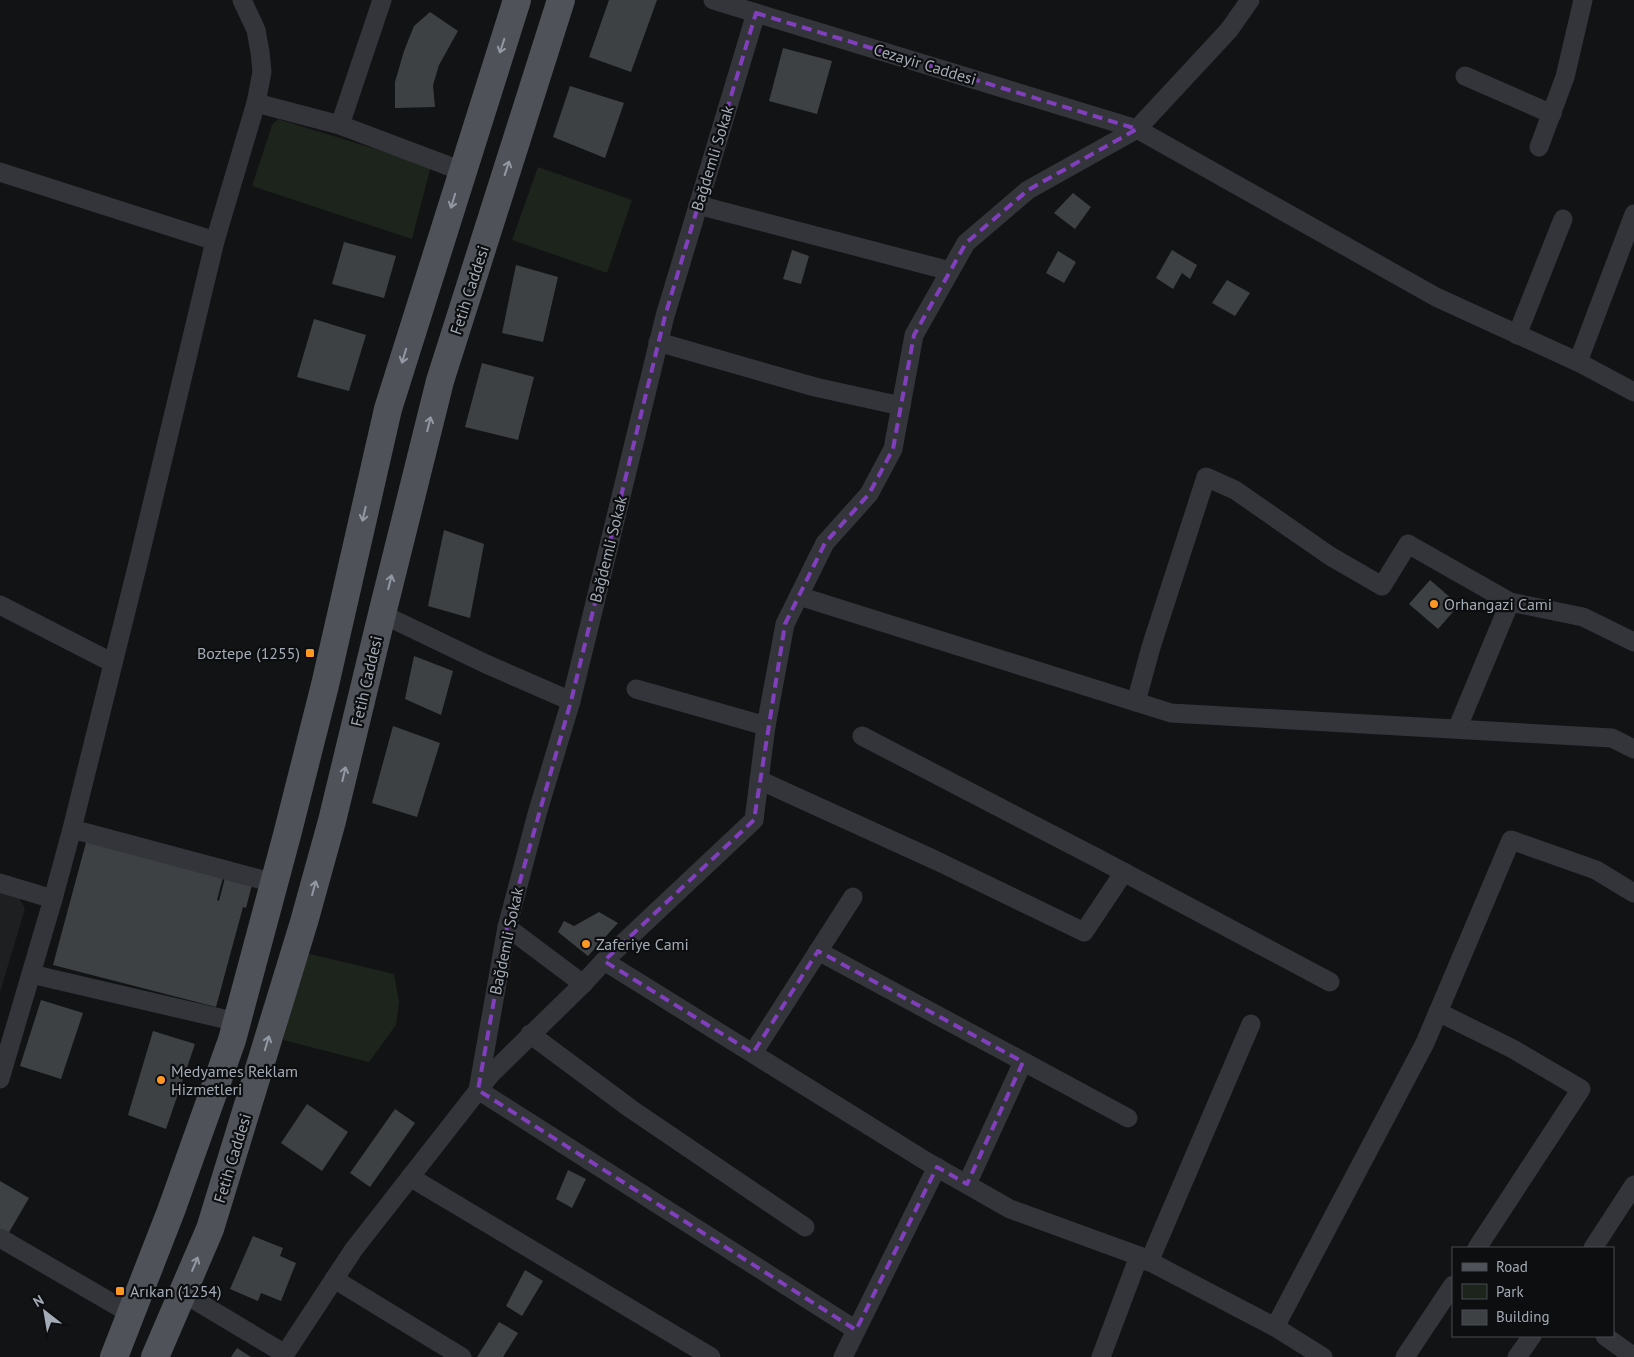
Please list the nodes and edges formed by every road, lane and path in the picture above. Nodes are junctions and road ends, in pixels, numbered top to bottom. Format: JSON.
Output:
{"nodes":[{"id":1,"x":242,"y":0,"type":"edge"},
{"id":2,"x":382,"y":0,"type":"edge"},
{"id":3,"x":517,"y":0,"type":"edge"},
{"id":4,"x":561,"y":0,"type":"edge"},
{"id":5,"x":713,"y":0,"type":"edge"},
{"id":6,"x":1250,"y":0,"type":"edge"},
{"id":7,"x":1584,"y":0,"type":"edge"},
{"id":8,"x":745,"y":7,"type":"edge"},
{"id":9,"x":1465,"y":76,"type":"dead end"},
{"id":10,"x":256,"y":103,"type":"junction"},
{"id":11,"x":1552,"y":114,"type":"junction"},
{"id":12,"x":340,"y":126,"type":"junction"},
{"id":13,"x":1137,"y":129,"type":"junction"},
{"id":14,"x":1539,"y":147,"type":"dead end"},
{"id":15,"x":462,"y":171,"type":"junction"},
{"id":16,"x":0,"y":172,"type":"edge"},
{"id":17,"x":698,"y":205,"type":"junction"},
{"id":18,"x":1634,"y":214,"type":"edge"},
{"id":19,"x":1563,"y":219,"type":"dead end"},
{"id":20,"x":214,"y":241,"type":"junction"},
{"id":21,"x":950,"y":271,"type":"junction"},
{"id":22,"x":1517,"y":334,"type":"junction"},
{"id":23,"x":658,"y":342,"type":"junction"},
{"id":24,"x":1578,"y":362,"type":"junction"},
{"id":25,"x":1634,"y":392,"type":"edge"},
{"id":26,"x":901,"y":406,"type":"junction"},
{"id":27,"x":799,"y":596,"type":"junction"},
{"id":28,"x":1510,"y":602,"type":"junction"},
{"id":29,"x":0,"y":604,"type":"edge"},
{"id":30,"x":382,"y":614,"type":"junction"},
{"id":31,"x":1634,"y":642,"type":"edge"},
{"id":32,"x":113,"y":664,"type":"junction"},
{"id":33,"x":636,"y":689,"type":"dead end"},
{"id":34,"x":571,"y":701,"type":"junction"},
{"id":35,"x":1136,"y":702,"type":"junction"},
{"id":36,"x":766,"y":726,"type":"junction"},
{"id":37,"x":1457,"y":729,"type":"junction"},
{"id":38,"x":862,"y":736,"type":"dead end"},
{"id":39,"x":1634,"y":749,"type":"edge"},
{"id":40,"x":759,"y":780,"type":"junction"},
{"id":41,"x":72,"y":829,"type":"junction"},
{"id":42,"x":1124,"y":872,"type":"junction"},
{"id":43,"x":0,"y":883,"type":"edge"},
{"id":44,"x":274,"y":883,"type":"junction"},
{"id":45,"x":1634,"y":893,"type":"edge"},
{"id":46,"x":853,"y":897,"type":"dead end"},
{"id":47,"x":53,"y":899,"type":"junction"},
{"id":48,"x":506,"y":927,"type":"junction"},
{"id":49,"x":818,"y":951,"type":"junction"},
{"id":50,"x":604,"y":961,"type":"junction"},
{"id":51,"x":30,"y":974,"type":"junction"},
{"id":52,"x":1330,"y":982,"type":"dead end"},
{"id":53,"x":583,"y":984,"type":"junction"},
{"id":54,"x":1438,"y":1012,"type":"junction"},
{"id":55,"x":237,"y":1022,"type":"junction"},
{"id":56,"x":1251,"y":1024,"type":"dead end"},
{"id":57,"x":530,"y":1034,"type":"junction"},
{"id":58,"x":4,"y":1048,"type":"edge"},
{"id":59,"x":753,"y":1053,"type":"junction"},
{"id":60,"x":1023,"y":1062,"type":"junction"},
{"id":61,"x":0,"y":1079,"type":"edge"},
{"id":62,"x":478,"y":1090,"type":"junction"},
{"id":63,"x":1128,"y":1118,"type":"dead end"},
{"id":64,"x":936,"y":1167,"type":"junction"},
{"id":65,"x":410,"y":1177,"type":"junction"},
{"id":66,"x":967,"y":1184,"type":"junction"},
{"id":67,"x":1634,"y":1185,"type":"edge"},
{"id":68,"x":805,"y":1227,"type":"dead end"},
{"id":69,"x":0,"y":1238,"type":"edge"},
{"id":70,"x":1478,"y":1247,"type":"edge"},
{"id":71,"x":1594,"y":1247,"type":"edge"},
{"id":72,"x":1144,"y":1259,"type":"junction"},
{"id":73,"x":334,"y":1279,"type":"junction"},
{"id":74,"x":1452,"y":1286,"type":"edge"},
{"id":75,"x":183,"y":1293,"type":"junction"},
{"id":76,"x":131,"y":1314,"type":"junction"},
{"id":77,"x":1275,"y":1327,"type":"junction"},
{"id":78,"x":856,"y":1330,"type":"junction"},
{"id":79,"x":1531,"y":1337,"type":"edge"},
{"id":80,"x":1606,"y":1337,"type":"edge"},
{"id":81,"x":284,"y":1355,"type":"edge"},
{"id":82,"x":114,"y":1357,"type":"edge"},
{"id":83,"x":155,"y":1357,"type":"edge"},
{"id":84,"x":462,"y":1357,"type":"edge"},
{"id":85,"x":711,"y":1357,"type":"edge"},
{"id":86,"x":843,"y":1357,"type":"edge"},
{"id":87,"x":1101,"y":1357,"type":"edge"},
{"id":88,"x":1323,"y":1357,"type":"edge"},
{"id":89,"x":1405,"y":1357,"type":"edge"},
{"id":90,"x":1517,"y":1357,"type":"edge"},
{"id":91,"x":1634,"y":1357,"type":"edge"}],
"edges":[{"from":1,"to":10,"type":"street"},
{"from":2,"to":12,"type":"street"},
{"from":3,"to":15,"type":"main road","one_way":true},
{"from":30,"to":4,"type":"main road","name":"Fetih Caddesi","one_way":true},
{"from":5,"to":8,"type":"street","name":"Cezayir Caddesi"},
{"from":6,"to":13,"type":"street"},
{"from":7,"to":11,"type":"street"},
{"from":8,"to":13,"type":"street","name":"Cezayir Caddesi"},
{"from":8,"to":17,"type":"street","name":"Bağdemli Sokak"},
{"from":9,"to":11,"type":"street"},
{"from":10,"to":12,"type":"street"},
{"from":10,"to":20,"type":"street"},
{"from":11,"to":14,"type":"street"},
{"from":12,"to":15,"type":"street"},
{"from":13,"to":21,"type":"street"},
{"from":13,"to":22,"type":"street","name":"Cezayir Caddesi"},
{"from":15,"to":44,"type":"main road","one_way":true},
{"from":16,"to":20,"type":"street"},
{"from":17,"to":21,"type":"street"},
{"from":17,"to":23,"type":"street","name":"Bağdemli Sokak"},
{"from":18,"to":24,"type":"street"},
{"from":19,"to":22,"type":"street"},
{"from":20,"to":32,"type":"street"},
{"from":21,"to":26,"type":"street"},
{"from":22,"to":24,"type":"street","name":"Cezayir Caddesi"},
{"from":23,"to":26,"type":"street"},
{"from":23,"to":34,"type":"street","name":"Bağdemli Sokak"},
{"from":24,"to":25,"type":"street","name":"Cezayir Caddesi"},
{"from":26,"to":27,"type":"street"},
{"from":27,"to":35,"type":"street"},
{"from":27,"to":36,"type":"street"},
{"from":28,"to":31,"type":"street"},
{"from":28,"to":35,"type":"street"},
{"from":28,"to":37,"type":"street"},
{"from":29,"to":32,"type":"street"},
{"from":30,"to":34,"type":"street"},
{"from":75,"to":30,"type":"main road","name":"Fetih Caddesi","one_way":true},
{"from":32,"to":41,"type":"street"},
{"from":33,"to":36,"type":"street"},
{"from":34,"to":48,"type":"street","name":"Bağdemli Sokak"},
{"from":35,"to":37,"type":"street"},
{"from":36,"to":40,"type":"street"},
{"from":37,"to":39,"type":"street"},
{"from":38,"to":42,"type":"street"},
{"from":40,"to":42,"type":"street"},
{"from":40,"to":50,"type":"street"},
{"from":41,"to":44,"type":"street"},
{"from":41,"to":47,"type":"street"},
{"from":42,"to":52,"type":"street"},
{"from":43,"to":47,"type":"street"},
{"from":44,"to":55,"type":"main road"},
{"from":45,"to":54,"type":"street"},
{"from":46,"to":49,"type":"street"},
{"from":47,"to":51,"type":"street"},
{"from":48,"to":53,"type":"street"},
{"from":48,"to":62,"type":"street","name":"Bağdemli Sokak"},
{"from":49,"to":59,"type":"street"},
{"from":49,"to":60,"type":"street"},
{"from":50,"to":53,"type":"street"},
{"from":50,"to":59,"type":"street"},
{"from":51,"to":55,"type":"street"},
{"from":51,"to":58,"type":"street"},
{"from":53,"to":57,"type":"street"},
{"from":54,"to":70,"type":"street"},
{"from":54,"to":77,"type":"street"},
{"from":55,"to":76,"type":"main road"},
{"from":56,"to":72,"type":"street"},
{"from":57,"to":62,"type":"street"},
{"from":57,"to":68,"type":"street"},
{"from":58,"to":61,"type":"street"},
{"from":59,"to":64,"type":"street"},
{"from":60,"to":63,"type":"street"},
{"from":60,"to":66,"type":"street"},
{"from":62,"to":65,"type":"street"},
{"from":62,"to":78,"type":"street"},
{"from":64,"to":66,"type":"street"},
{"from":64,"to":78,"type":"street"},
{"from":65,"to":73,"type":"street"},
{"from":65,"to":85,"type":"street"},
{"from":66,"to":72,"type":"street"},
{"from":67,"to":71,"type":"street"},
{"from":69,"to":76,"type":"street"},
{"from":72,"to":77,"type":"street"},
{"from":72,"to":87,"type":"street"},
{"from":73,"to":81,"type":"street"},
{"from":73,"to":84,"type":"street"},
{"from":74,"to":89,"type":"street"},
{"from":75,"to":81,"type":"street"},
{"from":75,"to":83,"type":"main road","name":"Fetih Caddesi"},
{"from":76,"to":82,"type":"main road"},
{"from":77,"to":88,"type":"street"},
{"from":78,"to":86,"type":"street"},
{"from":79,"to":90,"type":"street"},
{"from":80,"to":91,"type":"street"}]}
